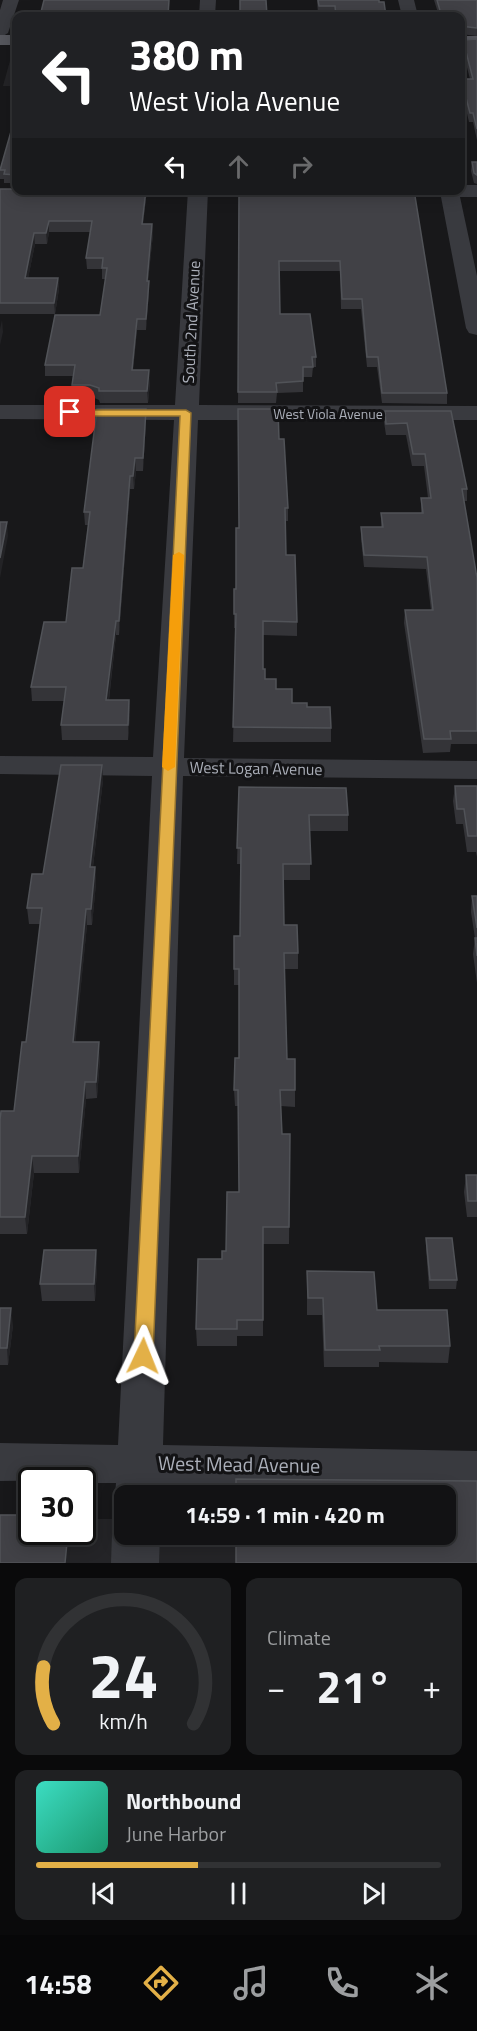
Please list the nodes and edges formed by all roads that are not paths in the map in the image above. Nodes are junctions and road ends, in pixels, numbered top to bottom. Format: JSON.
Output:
{"nodes":[{"id":1,"x":11,"y":0,"type":"edge"},
{"id":2,"x":0,"y":33,"type":"edge"},
{"id":3,"x":198,"y":195,"type":"edge"},
{"id":4,"x":450,"y":195,"type":"edge"},
{"id":5,"x":477,"y":327,"type":"edge"},
{"id":6,"x":0,"y":412,"type":"edge"},
{"id":7,"x":186,"y":413,"type":"junction"},
{"id":8,"x":477,"y":413,"type":"edge"},
{"id":9,"x":0,"y":765,"type":"edge"},
{"id":10,"x":168,"y":767,"type":"junction"},
{"id":11,"x":477,"y":770,"type":"edge"},
{"id":12,"x":0,"y":1462,"type":"edge"},
{"id":13,"x":477,"y":1470,"type":"edge"},
{"id":14,"x":138,"y":1479,"type":"edge"},
{"id":15,"x":136,"y":1545,"type":"edge"},
{"id":16,"x":135,"y":1563,"type":"edge"}],
"edges":[{"from":1,"to":2,"type":"street"},
{"from":3,"to":7,"type":"street","name":"South 2nd Avenue"},
{"from":4,"to":5,"type":"street"},
{"from":6,"to":7,"type":"street","name":"West Viola Avenue"},
{"from":7,"to":8,"type":"street","name":"West Viola Avenue"},
{"from":7,"to":10,"type":"street","name":"South 2nd Avenue"},
{"from":9,"to":10,"type":"street","name":"West Logan Avenue"},
{"from":10,"to":11,"type":"street","name":"West Logan Avenue"},
{"from":10,"to":14,"type":"street","name":"South 2nd Avenue"},
{"from":12,"to":14,"type":"street","name":"West Mead Avenue"},
{"from":13,"to":14,"type":"street","name":"West Mead Avenue"},
{"from":15,"to":16,"type":"street"}]}
